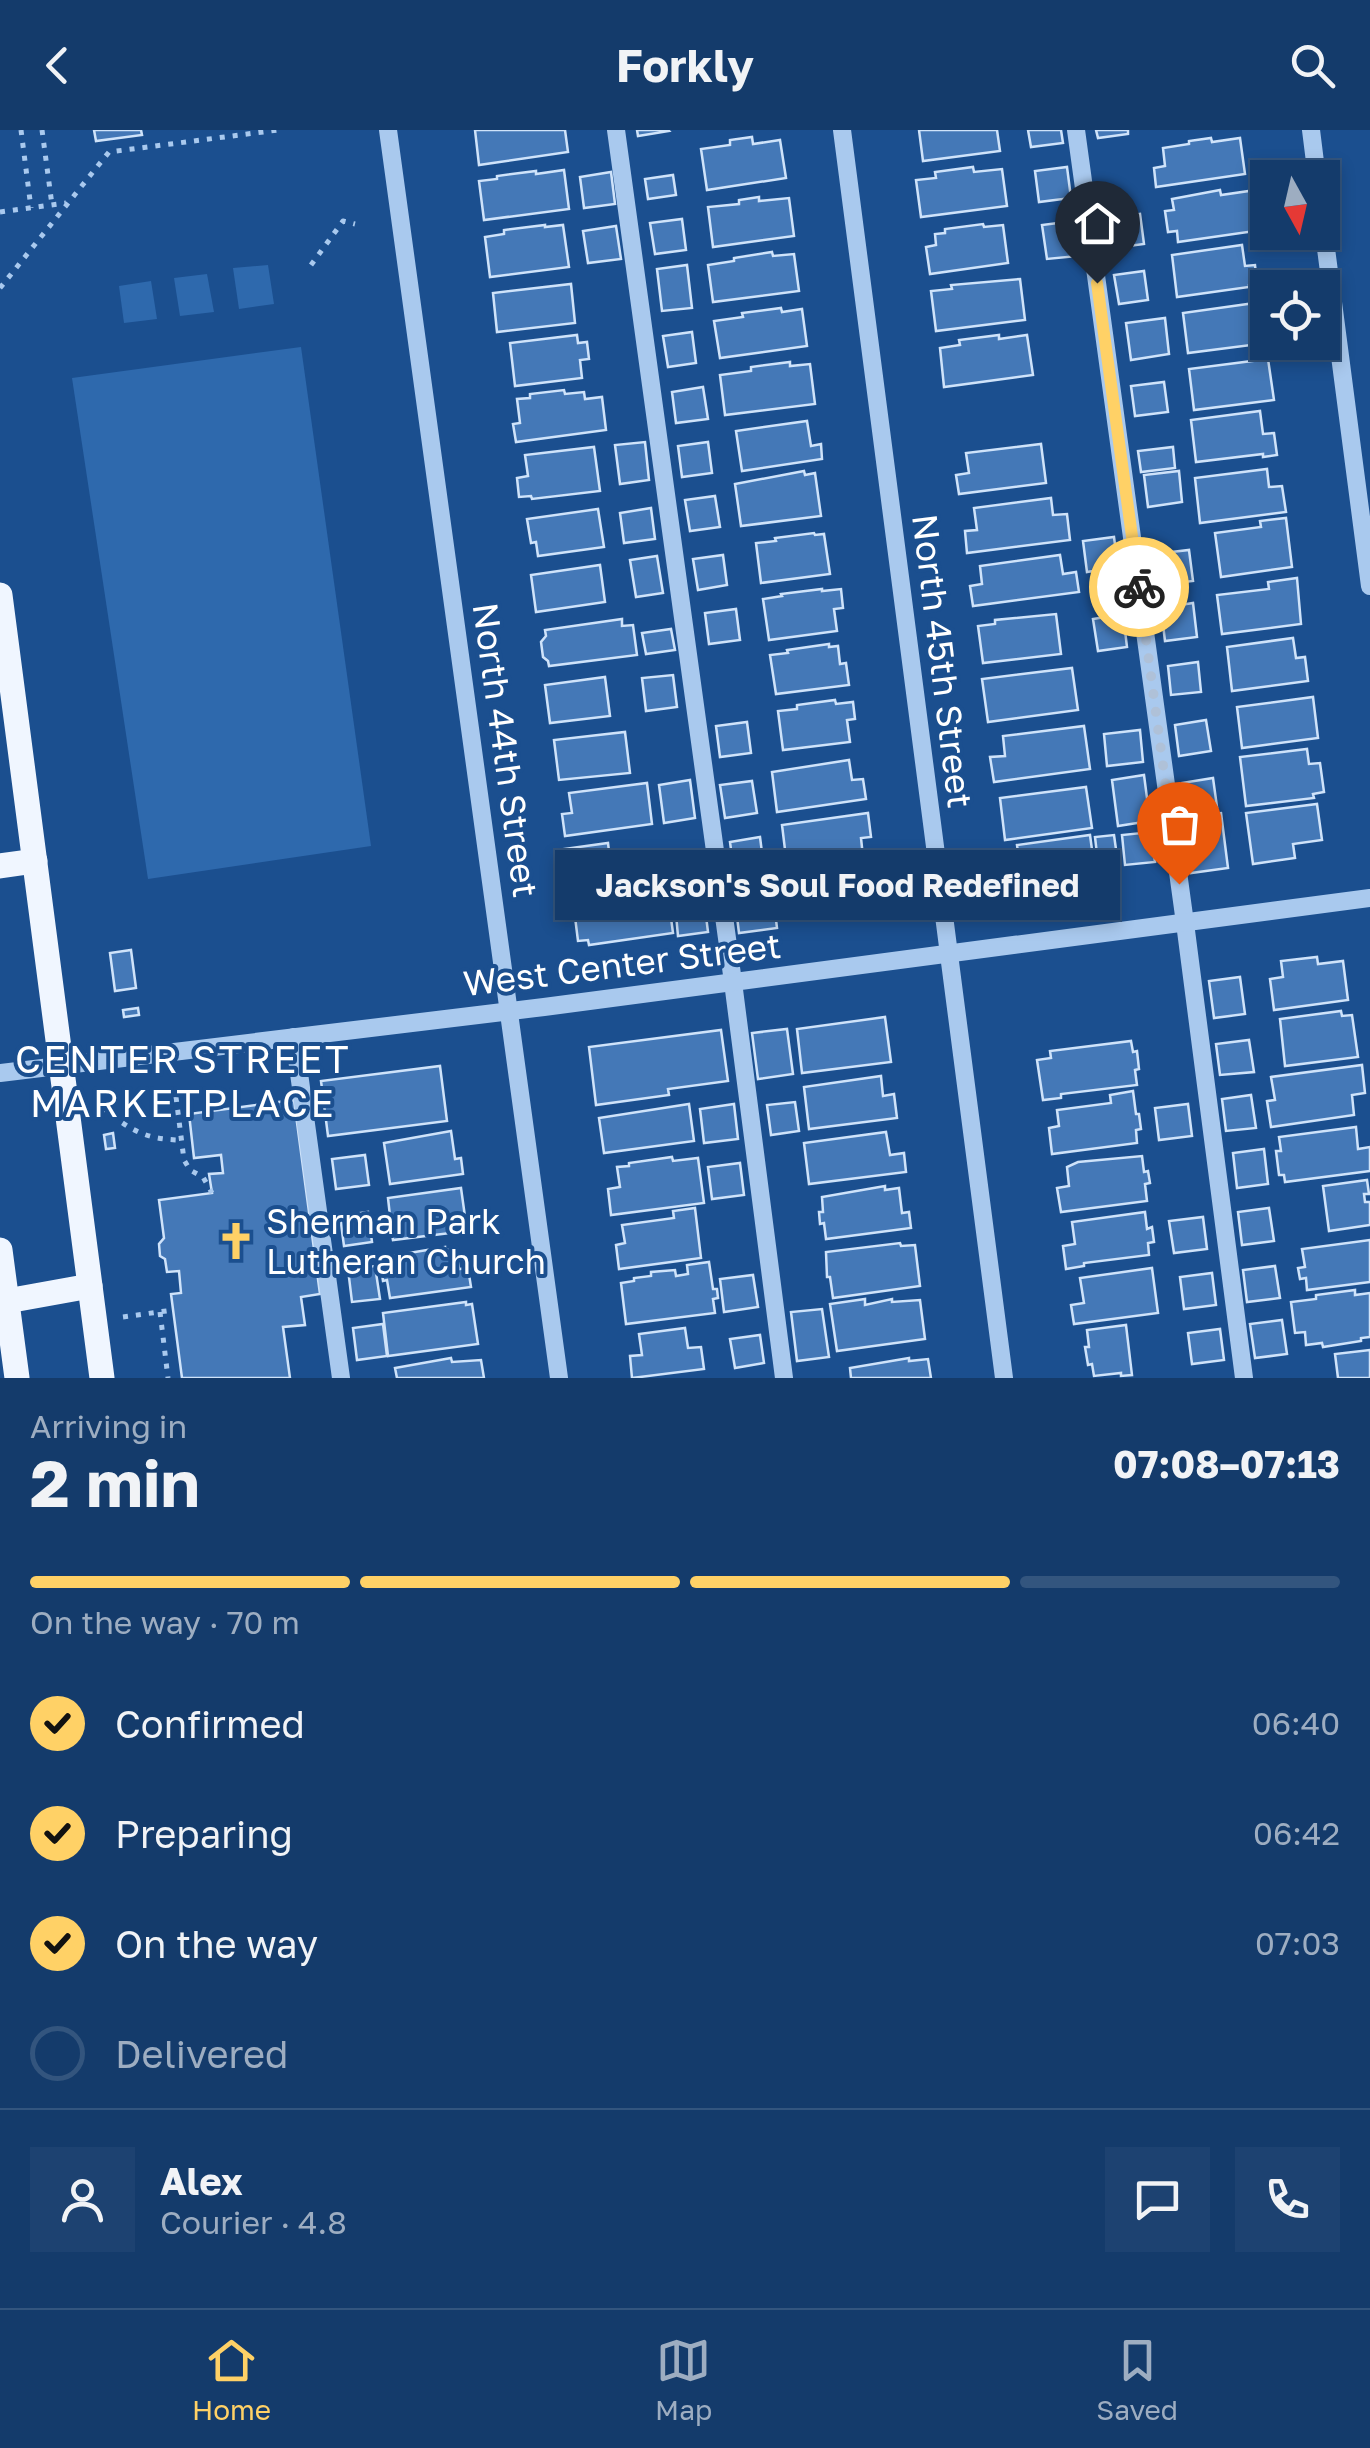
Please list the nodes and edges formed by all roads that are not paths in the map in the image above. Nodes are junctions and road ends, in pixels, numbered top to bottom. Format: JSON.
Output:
{"nodes":[{"id":1,"x":388,"y":130,"type":"edge"},
{"id":2,"x":616,"y":130,"type":"edge"},
{"id":3,"x":842,"y":130,"type":"edge"},
{"id":4,"x":1076,"y":130,"type":"edge"},
{"id":5,"x":1311,"y":130,"type":"edge"},
{"id":6,"x":1315,"y":160,"type":"edge"},
{"id":7,"x":1326,"y":250,"type":"edge"},
{"id":8,"x":1370,"y":586,"type":"edge"},
{"id":9,"x":0,"y":595,"type":"edge"},
{"id":10,"x":35,"y":861,"type":"junction"},
{"id":11,"x":0,"y":866,"type":"edge"},
{"id":12,"x":1370,"y":898,"type":"edge"},
{"id":13,"x":1185,"y":923,"type":"junction"},
{"id":14,"x":948,"y":954,"type":"junction"},
{"id":15,"x":733,"y":982,"type":"junction"},
{"id":16,"x":509,"y":1011,"type":"junction"},
{"id":17,"x":294,"y":1037,"type":"junction"},
{"id":18,"x":62,"y":1066,"type":"junction"},
{"id":19,"x":0,"y":1073,"type":"edge"},
{"id":20,"x":0,"y":1250,"type":"edge"},
{"id":21,"x":90,"y":1286,"type":"junction"},
{"id":22,"x":6,"y":1300,"type":"junction"},
{"id":23,"x":16,"y":1378,"type":"edge"},
{"id":24,"x":102,"y":1378,"type":"edge"},
{"id":25,"x":340,"y":1378,"type":"edge"},
{"id":26,"x":558,"y":1378,"type":"edge"},
{"id":27,"x":784,"y":1378,"type":"edge"},
{"id":28,"x":1004,"y":1378,"type":"edge"},
{"id":29,"x":1244,"y":1378,"type":"edge"}],
"edges":[{"from":1,"to":16,"type":"street","name":"North 44th Street"},
{"from":2,"to":15,"type":"street"},
{"from":3,"to":14,"type":"street","name":"North 45th Street"},
{"from":4,"to":13,"type":"street"},
{"from":5,"to":6,"type":"street"},
{"from":7,"to":8,"type":"street"},
{"from":9,"to":10,"type":"main road"},
{"from":10,"to":11,"type":"main road"},
{"from":10,"to":18,"type":"main road"},
{"from":12,"to":13,"type":"street","name":"West Center Street"},
{"from":13,"to":14,"type":"street","name":"West Center Street"},
{"from":13,"to":29,"type":"street"},
{"from":14,"to":15,"type":"street","name":"West Center Street"},
{"from":14,"to":28,"type":"street","name":"North 45th Street"},
{"from":15,"to":16,"type":"street","name":"West Center Street"},
{"from":15,"to":27,"type":"street"},
{"from":16,"to":17,"type":"street","name":"West Center Street"},
{"from":16,"to":26,"type":"street","name":"North 44th Street"},
{"from":17,"to":18,"type":"street","name":"West Center Street"},
{"from":17,"to":25,"type":"street"},
{"from":18,"to":19,"type":"street","name":"West Center Street"},
{"from":18,"to":21,"type":"main road"},
{"from":20,"to":22,"type":"main road"},
{"from":21,"to":22,"type":"main road"},
{"from":21,"to":24,"type":"main road"},
{"from":22,"to":23,"type":"main road"}]}
